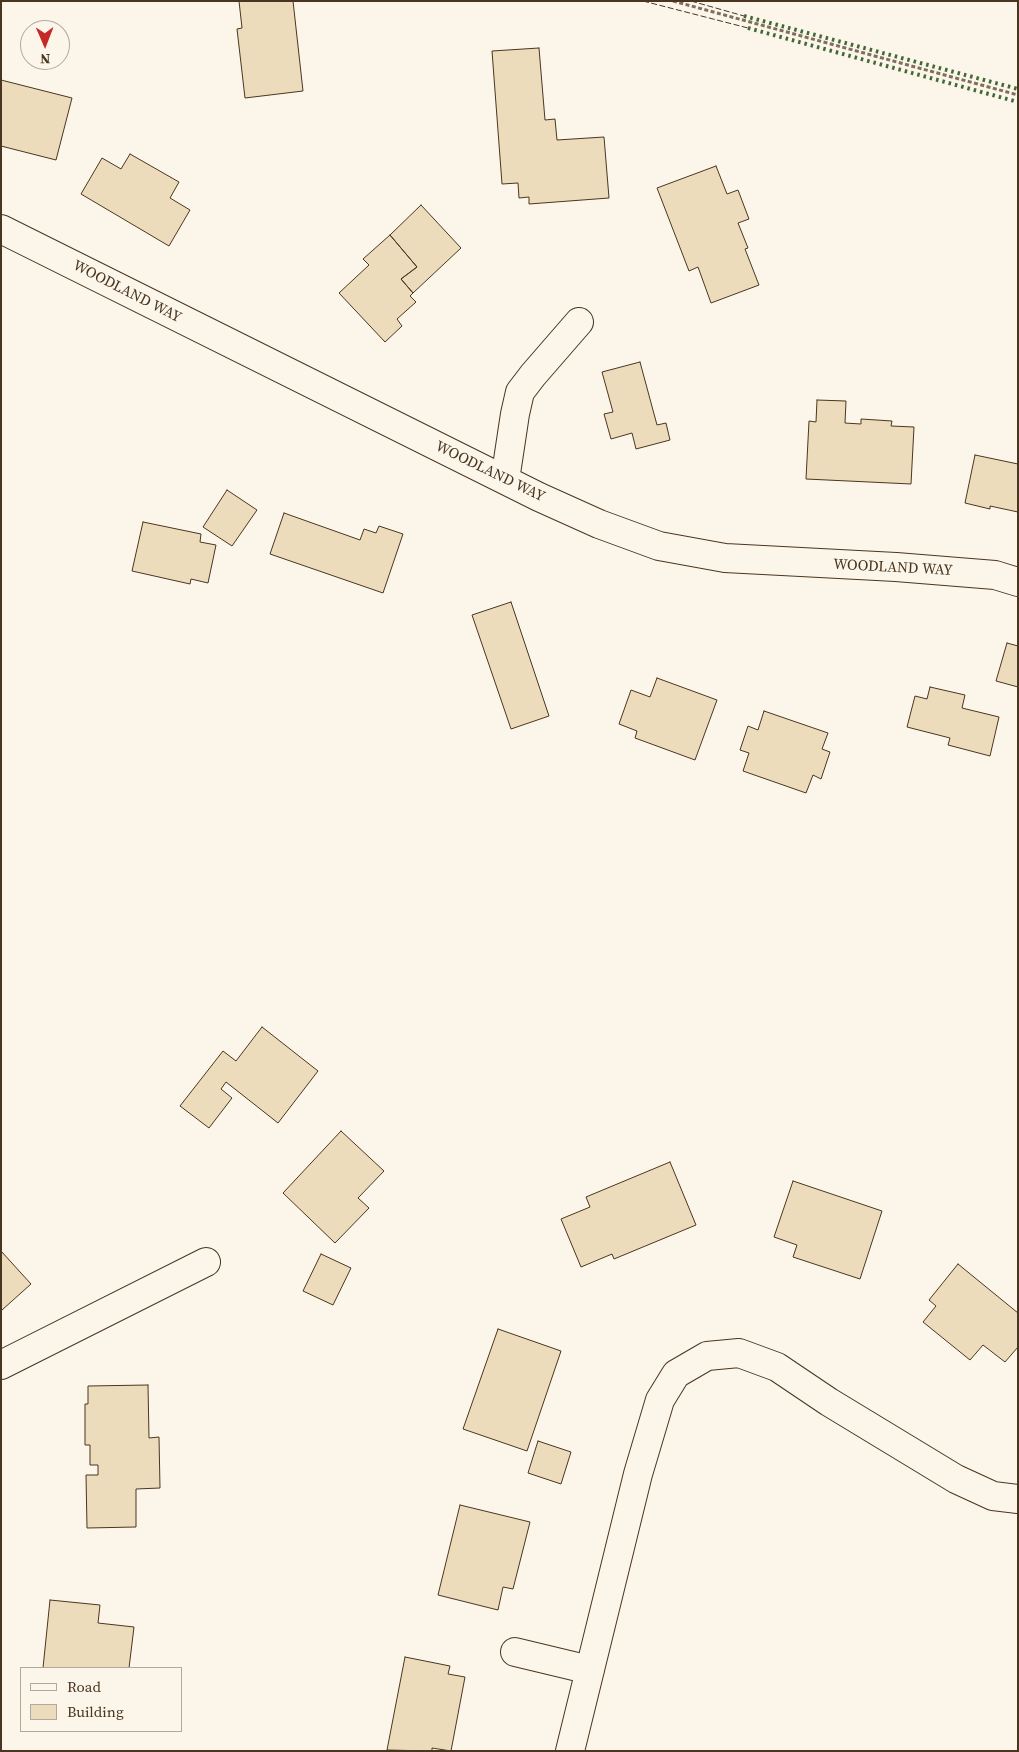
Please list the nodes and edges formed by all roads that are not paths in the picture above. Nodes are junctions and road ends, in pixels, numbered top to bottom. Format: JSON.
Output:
{"nodes":[{"id":1,"x":1,"y":229,"type":"edge"},
{"id":2,"x":579,"y":322,"type":"dead end"},
{"id":3,"x":505,"y":480,"type":"junction"},
{"id":4,"x":1018,"y":582,"type":"edge"},
{"id":5,"x":206,"y":1262,"type":"dead end"},
{"id":6,"x":1,"y":1365,"type":"edge"},
{"id":7,"x":1018,"y":1499,"type":"edge"},
{"id":8,"x":515,"y":1652,"type":"dead end"},
{"id":9,"x":590,"y":1670,"type":"junction"},
{"id":10,"x":570,"y":1751,"type":"edge"}],
"edges":[{"from":1,"to":3,"type":"street","name":"WOODLAND WAY"},
{"from":2,"to":3,"type":"street"},
{"from":3,"to":4,"type":"street","name":"WOODLAND WAY"},
{"from":5,"to":6,"type":"street"},
{"from":7,"to":9,"type":"street"},
{"from":8,"to":9,"type":"street"},
{"from":9,"to":10,"type":"street"}]}
